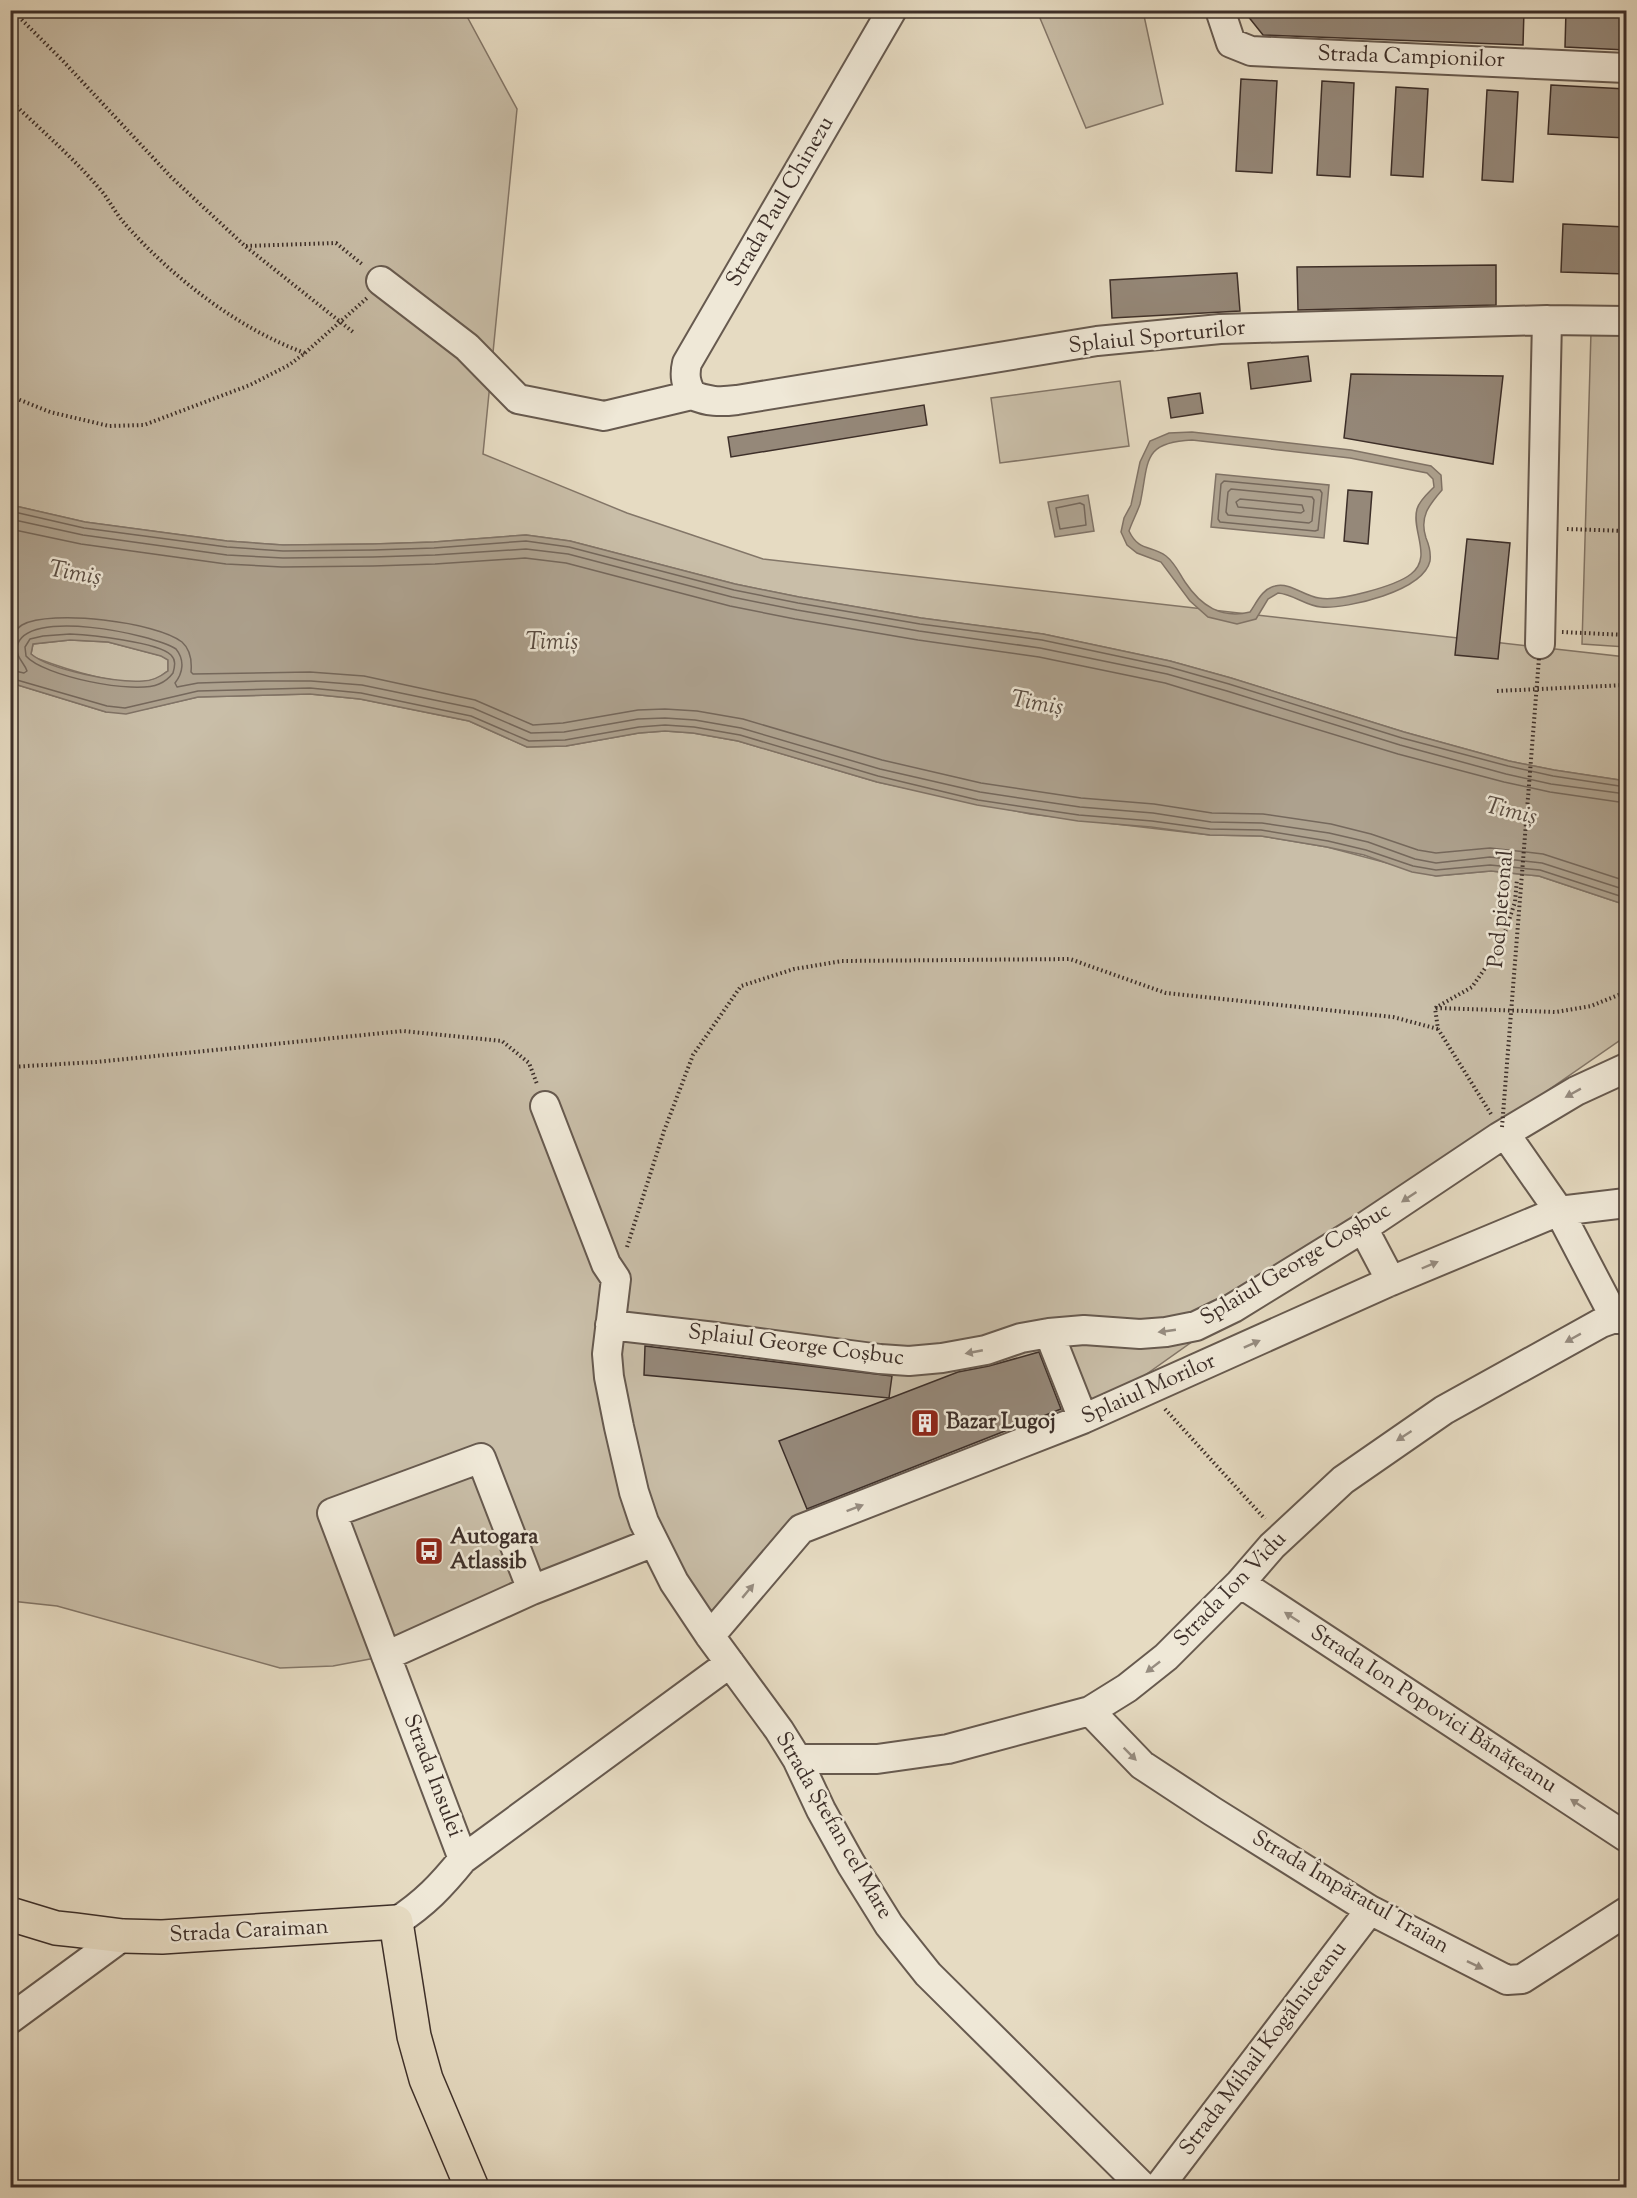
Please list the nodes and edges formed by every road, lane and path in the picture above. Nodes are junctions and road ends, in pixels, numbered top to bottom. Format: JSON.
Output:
{"nodes":[{"id":1,"x":12,"y":10,"type":"edge"},
{"id":2,"x":892,"y":10,"type":"edge"},
{"id":3,"x":1220,"y":10,"type":"edge"},
{"id":4,"x":1626,"y":68,"type":"edge"},
{"id":5,"x":10,"y":100,"type":"edge"},
{"id":6,"x":245,"y":246,"type":"junction"},
{"id":7,"x":381,"y":281,"type":"junction"},
{"id":8,"x":1547,"y":320,"type":"junction"},
{"id":9,"x":340,"y":321,"type":"junction"},
{"id":10,"x":1626,"y":321,"type":"edge"},
{"id":11,"x":352,"y":333,"type":"dead end"},
{"id":12,"x":305,"y":353,"type":"junction"},
{"id":13,"x":692,"y":395,"type":"junction"},
{"id":14,"x":10,"y":396,"type":"edge"},
{"id":15,"x":1542,"y":528,"type":"junction"},
{"id":16,"x":1626,"y":531,"type":"edge"},
{"id":17,"x":1626,"y":635,"type":"edge"},
{"id":18,"x":1540,"y":644,"type":"junction"},
{"id":19,"x":1626,"y":685,"type":"edge"},
{"id":20,"x":1497,"y":691,"type":"dead end"},
{"id":21,"x":1518,"y":879,"type":"dead end"},
{"id":22,"x":1626,"y":992,"type":"edge"},
{"id":23,"x":1434,"y":1008,"type":"junction"},
{"id":24,"x":1437,"y":1029,"type":"junction"},
{"id":25,"x":10,"y":1067,"type":"edge"},
{"id":26,"x":1626,"y":1068,"type":"edge"},
{"id":27,"x":546,"y":1106,"type":"joint"},
{"id":28,"x":1500,"y":1125,"type":"junction"},
{"id":29,"x":1626,"y":1203,"type":"edge"},
{"id":30,"x":1559,"y":1211,"type":"junction"},
{"id":31,"x":1363,"y":1228,"type":"junction"},
{"id":32,"x":616,"y":1278,"type":"junction"},
{"id":33,"x":1391,"y":1281,"type":"junction"},
{"id":34,"x":1621,"y":1319,"type":"edge"},
{"id":35,"x":610,"y":1325,"type":"junction"},
{"id":36,"x":1196,"y":1326,"type":"junction"},
{"id":37,"x":1049,"y":1333,"type":"junction"},
{"id":38,"x":1211,"y":1362,"type":"junction"},
{"id":39,"x":1162,"y":1405,"type":"dead end"},
{"id":40,"x":1083,"y":1419,"type":"junction"},
{"id":41,"x":1272,"y":1526,"type":"dead end"},
{"id":42,"x":654,"y":1542,"type":"junction"},
{"id":43,"x":1240,"y":1583,"type":"junction"},
{"id":44,"x":532,"y":1590,"type":"junction"},
{"id":45,"x":710,"y":1636,"type":"junction"},
{"id":46,"x":386,"y":1656,"type":"junction"},
{"id":47,"x":729,"y":1663,"type":"junction"},
{"id":48,"x":1090,"y":1711,"type":"junction"},
{"id":49,"x":797,"y":1760,"type":"junction"},
{"id":50,"x":1626,"y":1837,"type":"edge"},
{"id":51,"x":464,"y":1859,"type":"junction"},
{"id":52,"x":1370,"y":1910,"type":"junction"},
{"id":53,"x":1626,"y":1912,"type":"edge"},
{"id":54,"x":10,"y":1914,"type":"edge"},
{"id":55,"x":396,"y":1922,"type":"junction"},
{"id":56,"x":123,"y":1936,"type":"junction"},
{"id":57,"x":10,"y":2019,"type":"edge"},
{"id":58,"x":472,"y":2187,"type":"edge"},
{"id":59,"x":1144,"y":2187,"type":"edge"},
{"id":60,"x":1158,"y":2187,"type":"edge"}],
"edges":[{"from":1,"to":6,"type":"path"},
{"from":2,"to":13,"type":"street","name":"Strada Paul Chinezu"},
{"from":3,"to":4,"type":"street","name":"Strada Campionilor"},
{"from":5,"to":12,"type":"path"},
{"from":6,"to":7,"type":"path"},
{"from":6,"to":9,"type":"path"},
{"from":7,"to":9,"type":"path"},
{"from":7,"to":13,"type":"street"},
{"from":8,"to":10,"type":"street","name":"Splaiul Sporturilor"},
{"from":8,"to":13,"type":"street","name":"Splaiul Sporturilor"},
{"from":8,"to":15,"type":"street"},
{"from":9,"to":11,"type":"path"},
{"from":9,"to":12,"type":"path"},
{"from":12,"to":14,"type":"path"},
{"from":15,"to":16,"type":"path"},
{"from":15,"to":18,"type":"street"},
{"from":17,"to":18,"type":"path"},
{"from":18,"to":28,"type":"path","name":"Pod pietonal","bridge":true},
{"from":19,"to":20,"type":"path"},
{"from":21,"to":23,"type":"path"},
{"from":22,"to":23,"type":"path"},
{"from":23,"to":24,"type":"path"},
{"from":24,"to":28,"type":"path"},
{"from":24,"to":32,"type":"path"},
{"from":25,"to":27,"type":"path"},
{"from":26,"to":28,"type":"street","name":"Splaiul George Coșbuc","one_way":true},
{"from":27,"to":32,"type":"street"},
{"from":28,"to":30,"type":"street"},
{"from":28,"to":31,"type":"street","name":"Splaiul George Coșbuc","one_way":true},
{"from":29,"to":30,"type":"street","name":"Splaiul Morilor"},
{"from":33,"to":30,"type":"street","name":"Splaiul Morilor","one_way":true},
{"from":30,"to":34,"type":"street"},
{"from":31,"to":33,"type":"street"},
{"from":31,"to":36,"type":"street","name":"Splaiul George Coșbuc"},
{"from":32,"to":35,"type":"street","name":"Strada Ștefan cel Mare"},
{"from":38,"to":33,"type":"street","name":"Splaiul Morilor","one_way":true},
{"from":34,"to":43,"type":"street","name":"Strada Ion Vidu","one_way":true},
{"from":37,"to":35,"type":"street","name":"Splaiul George Coșbuc","one_way":true},
{"from":35,"to":42,"type":"street","name":"Strada Ștefan cel Mare"},
{"from":36,"to":37,"type":"street","name":"Splaiul George Coșbuc","one_way":true},
{"from":36,"to":38,"type":"street"},
{"from":37,"to":40,"type":"street"},
{"from":38,"to":40,"type":"street","name":"Splaiul Morilor"},
{"from":39,"to":41,"type":"path"},
{"from":45,"to":40,"type":"street","name":"Splaiul Morilor","one_way":true},
{"from":42,"to":44,"type":"street"},
{"from":42,"to":45,"type":"street","name":"Strada Ștefan cel Mare"},
{"from":43,"to":48,"type":"street","name":"Strada Ion Vidu","one_way":true},
{"from":50,"to":43,"type":"street","name":"Strada Ion Popovici Bănățeanu","one_way":true},
{"from":44,"to":46,"type":"street"},
{"from":44,"to":46,"type":"street","name":"Strada Insulei"},
{"from":45,"to":47,"type":"street","name":"Strada Ștefan cel Mare"},
{"from":46,"to":51,"type":"street","name":"Strada Insulei"},
{"from":47,"to":49,"type":"street","name":"Strada Ștefan cel Mare"},
{"from":47,"to":51,"type":"street","name":"Strada Insulei"},
{"from":48,"to":49,"type":"street","name":"Strada Ion Vidu"},
{"from":48,"to":52,"type":"street","name":"Strada Împăratul Traian","one_way":true},
{"from":49,"to":59,"type":"street","name":"Strada Ștefan cel Mare"},
{"from":51,"to":55,"type":"street","name":"Strada Caraiman"},
{"from":52,"to":53,"type":"street","name":"Strada Împăratul Traian","one_way":true},
{"from":52,"to":60,"type":"street","name":"Strada Mihail Kogălniceanu"},
{"from":54,"to":56,"type":"main road","name":"Strada Caraiman"},
{"from":55,"to":56,"type":"main road","name":"Strada Caraiman"},
{"from":55,"to":58,"type":"main road"},
{"from":56,"to":57,"type":"street"}]}
